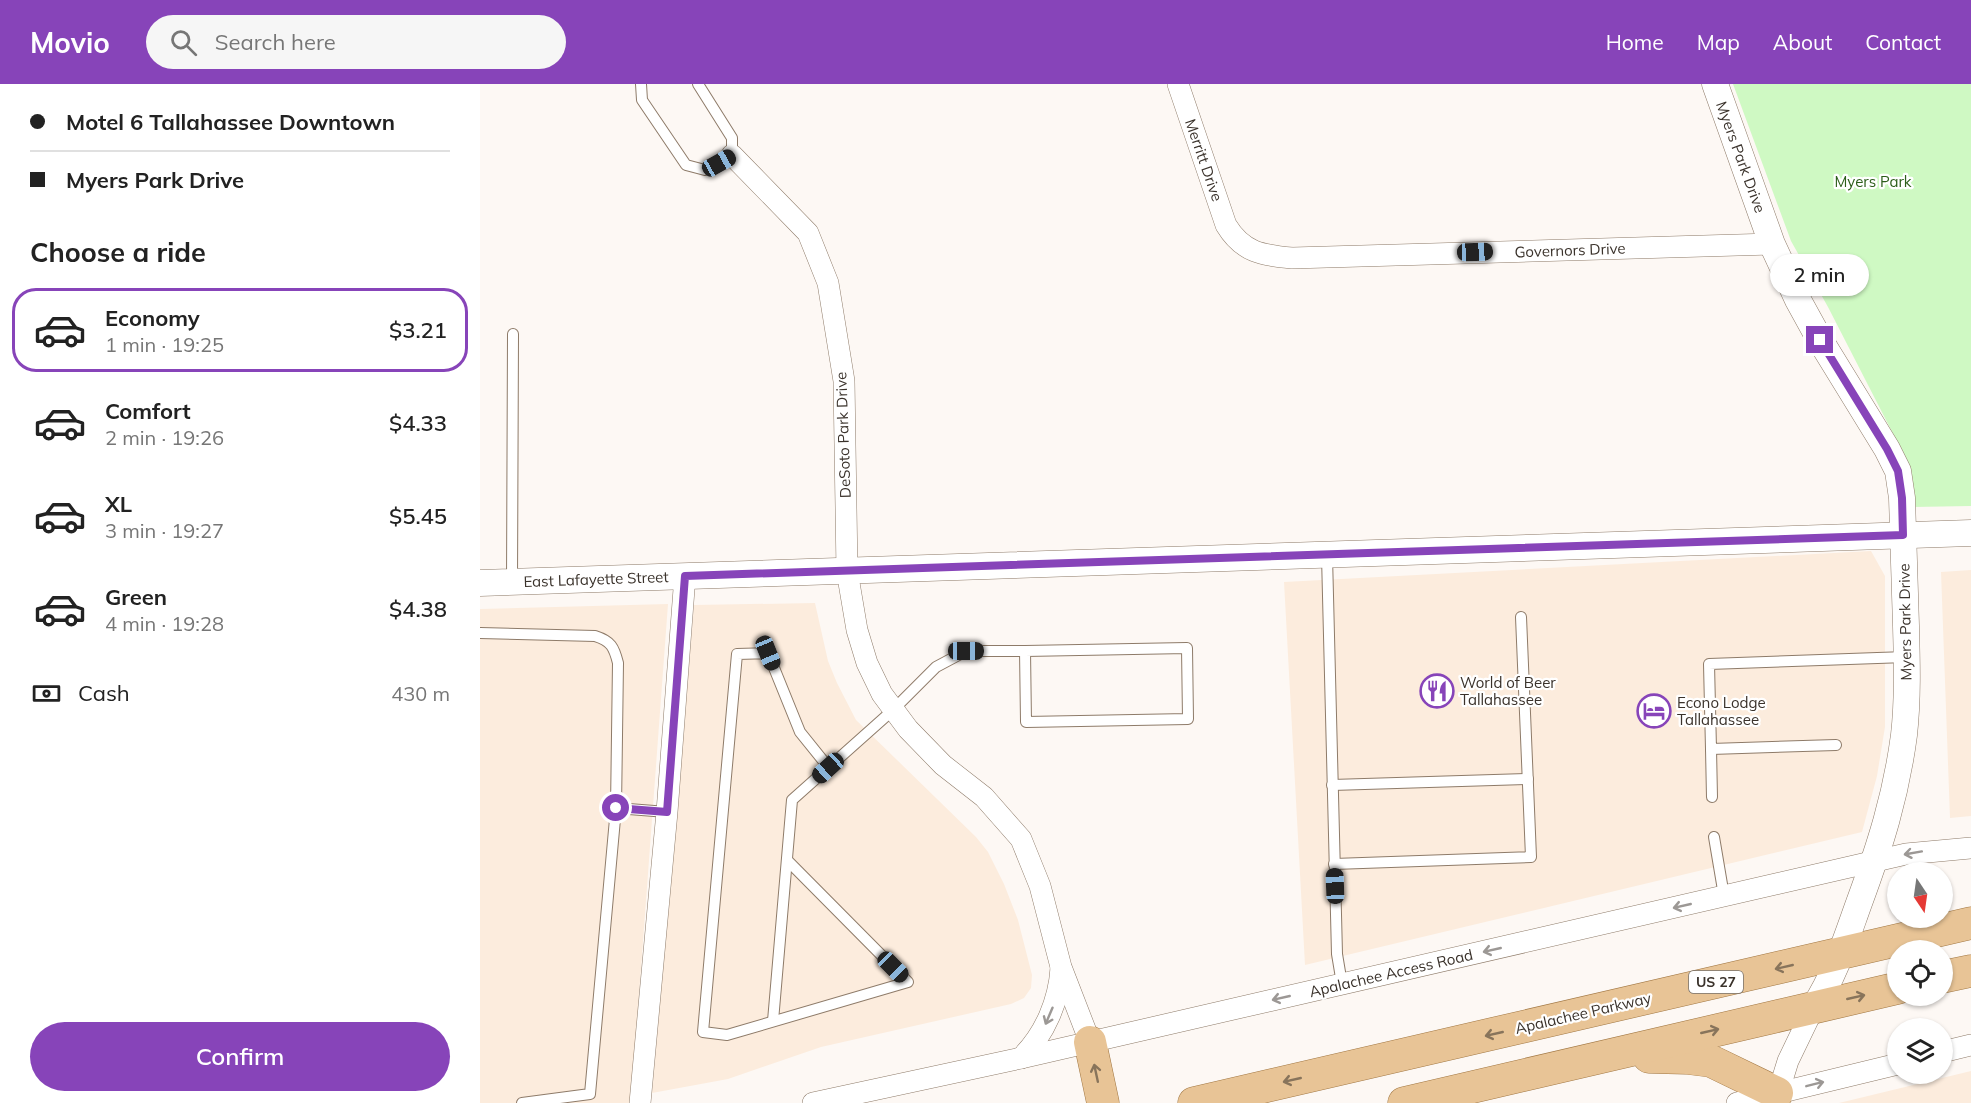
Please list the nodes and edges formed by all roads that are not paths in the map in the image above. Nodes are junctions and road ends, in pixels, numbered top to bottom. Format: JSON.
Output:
{"nodes":[{"id":1,"x":641,"y":84,"type":"edge"},
{"id":2,"x":698,"y":84,"type":"edge"},
{"id":3,"x":1178,"y":84,"type":"edge"},
{"id":4,"x":1715,"y":84,"type":"edge"},
{"id":5,"x":732,"y":155,"type":"junction"},
{"id":6,"x":1232,"y":234,"type":"joint"},
{"id":7,"x":1772,"y":244,"type":"junction"},
{"id":8,"x":513,"y":334,"type":"dead end"},
{"id":9,"x":1971,"y":533,"type":"edge"},
{"id":10,"x":1903,"y":535,"type":"junction"},
{"id":11,"x":1326,"y":554,"type":"junction"},
{"id":12,"x":847,"y":571,"type":"junction"},
{"id":13,"x":685,"y":576,"type":"junction"},
{"id":14,"x":512,"y":582,"type":"junction"},
{"id":15,"x":480,"y":583,"type":"edge"},
{"id":16,"x":1521,"y":617,"type":"dead end"},
{"id":17,"x":480,"y":633,"type":"edge"},
{"id":18,"x":1025,"y":651,"type":"junction"},
{"id":19,"x":1906,"y":657,"type":"junction"},
{"id":20,"x":893,"y":710,"type":"junction"},
{"id":21,"x":1836,"y":745,"type":"dead end"},
{"id":22,"x":1711,"y":749,"type":"junction"},
{"id":23,"x":828,"y":768,"type":"junction"},
{"id":24,"x":1528,"y":778,"type":"junction"},
{"id":25,"x":1332,"y":785,"type":"junction"},
{"id":26,"x":1713,"y":797,"type":"dead end"},
{"id":27,"x":616,"y":808,"type":"junction"},
{"id":28,"x":667,"y":812,"type":"junction"},
{"id":29,"x":1714,"y":837,"type":"dead end"},
{"id":30,"x":1971,"y":848,"type":"edge"},
{"id":31,"x":787,"y":860,"type":"junction"},
{"id":32,"x":1874,"y":861,"type":"junction"},
{"id":33,"x":1334,"y":864,"type":"junction"},
{"id":34,"x":1724,"y":897,"type":"junction"},
{"id":35,"x":1971,"y":923,"type":"edge"},
{"id":36,"x":1841,"y":954,"type":"junction"},
{"id":37,"x":1061,"y":967,"type":"junction"},
{"id":38,"x":1971,"y":971,"type":"edge"},
{"id":39,"x":1953,"y":975,"type":"edge"},
{"id":40,"x":1342,"y":984,"type":"junction"},
{"id":41,"x":1887,"y":990,"type":"edge"},
{"id":42,"x":1814,"y":1007,"type":"junction"},
{"id":43,"x":773,"y":1021,"type":"junction"},
{"id":44,"x":1090,"y":1042,"type":"junction"},
{"id":45,"x":1971,"y":1045,"type":"edge"},
{"id":46,"x":1953,"y":1049,"type":"edge"},
{"id":47,"x":1022,"y":1058,"type":"junction"},
{"id":48,"x":1571,"y":1064,"type":"junction"},
{"id":49,"x":1887,"y":1067,"type":"edge"},
{"id":50,"x":1776,"y":1098,"type":"edge"},
{"id":51,"x":522,"y":1103,"type":"edge"},
{"id":52,"x":640,"y":1103,"type":"edge"},
{"id":53,"x":813,"y":1103,"type":"edge"},
{"id":54,"x":1103,"y":1103,"type":"edge"},
{"id":55,"x":1194,"y":1103,"type":"edge"},
{"id":56,"x":1404,"y":1103,"type":"edge"},
{"id":57,"x":1737,"y":1103,"type":"edge"}],
"edges":[{"from":1,"to":5,"type":"lane"},
{"from":2,"to":5,"type":"lane"},
{"from":3,"to":6,"type":"street","name":"Merritt Drive"},
{"from":4,"to":7,"type":"street","name":"Myers Park Drive"},
{"from":5,"to":12,"type":"street","name":"DeSoto Park Drive"},
{"from":6,"to":7,"type":"street","name":"Governors Drive"},
{"from":7,"to":10,"type":"street","name":"Myers Park Drive"},
{"from":8,"to":14,"type":"lane"},
{"from":9,"to":10,"type":"street","name":"East Lafayette Street"},
{"from":10,"to":11,"type":"street","name":"East Lafayette Street"},
{"from":10,"to":19,"type":"street","name":"Myers Park Drive"},
{"from":11,"to":12,"type":"street","name":"East Lafayette Street"},
{"from":11,"to":25,"type":"lane"},
{"from":12,"to":13,"type":"street","name":"East Lafayette Street"},
{"from":12,"to":20,"type":"street","name":"DeSoto Park Drive"},
{"from":13,"to":14,"type":"street","name":"East Lafayette Street"},
{"from":13,"to":28,"type":"street"},
{"from":14,"to":15,"type":"street","name":"East Lafayette Street"},
{"from":16,"to":24,"type":"lane"},
{"from":17,"to":27,"type":"lane"},
{"from":18,"to":18,"type":"lane"},
{"from":18,"to":20,"type":"lane"},
{"from":19,"to":22,"type":"lane"},
{"from":19,"to":32,"type":"street","name":"Myers Park Drive"},
{"from":20,"to":23,"type":"lane"},
{"from":20,"to":37,"type":"street","name":"DeSoto Park Drive"},
{"from":21,"to":22,"type":"lane"},
{"from":22,"to":26,"type":"lane"},
{"from":23,"to":31,"type":"lane"},
{"from":23,"to":43,"type":"lane"},
{"from":24,"to":25,"type":"lane"},
{"from":24,"to":33,"type":"lane"},
{"from":25,"to":33,"type":"lane"},
{"from":27,"to":28,"type":"lane"},
{"from":27,"to":51,"type":"lane"},
{"from":28,"to":52,"type":"street"},
{"from":29,"to":34,"type":"lane"},
{"from":30,"to":32,"type":"street","name":"Apalachee Access Road","one_way":true},
{"from":31,"to":43,"type":"lane"},
{"from":31,"to":43,"type":"lane"},
{"from":32,"to":34,"type":"street","name":"Apalachee Access Road"},
{"from":32,"to":36,"type":"street","name":"Myers Park Drive"},
{"from":33,"to":40,"type":"lane"},
{"from":34,"to":40,"type":"street","name":"Apalachee Access Road","one_way":true},
{"from":35,"to":36,"type":"main road","name":"Apalachee Parkway","number":"US 27"},
{"from":36,"to":42,"type":"street","name":"Myers Park Drive"},
{"from":36,"to":55,"type":"main road","name":"Apalachee Parkway","number":"US 27","one_way":true},
{"from":37,"to":44,"type":"street","name":"DeSoto Park Drive"},
{"from":37,"to":47,"type":"street","one_way":true},
{"from":38,"to":39,"type":"main road"},
{"from":40,"to":44,"type":"street","name":"Apalachee Access Road","one_way":true},
{"from":42,"to":41,"type":"main road","one_way":true},
{"from":48,"to":42,"type":"main road","one_way":true},
{"from":42,"to":50,"type":"street"},
{"from":44,"to":47,"type":"street","name":"Apalachee Access Road"},
{"from":54,"to":44,"type":"main road","one_way":true},
{"from":45,"to":46,"type":"street"},
{"from":47,"to":53,"type":"street","name":"Apalachee Access Road"},
{"from":48,"to":50,"type":"main road"},
{"from":48,"to":56,"type":"main road"},
{"from":50,"to":49,"type":"street","one_way":true},
{"from":50,"to":57,"type":"street"}]}
